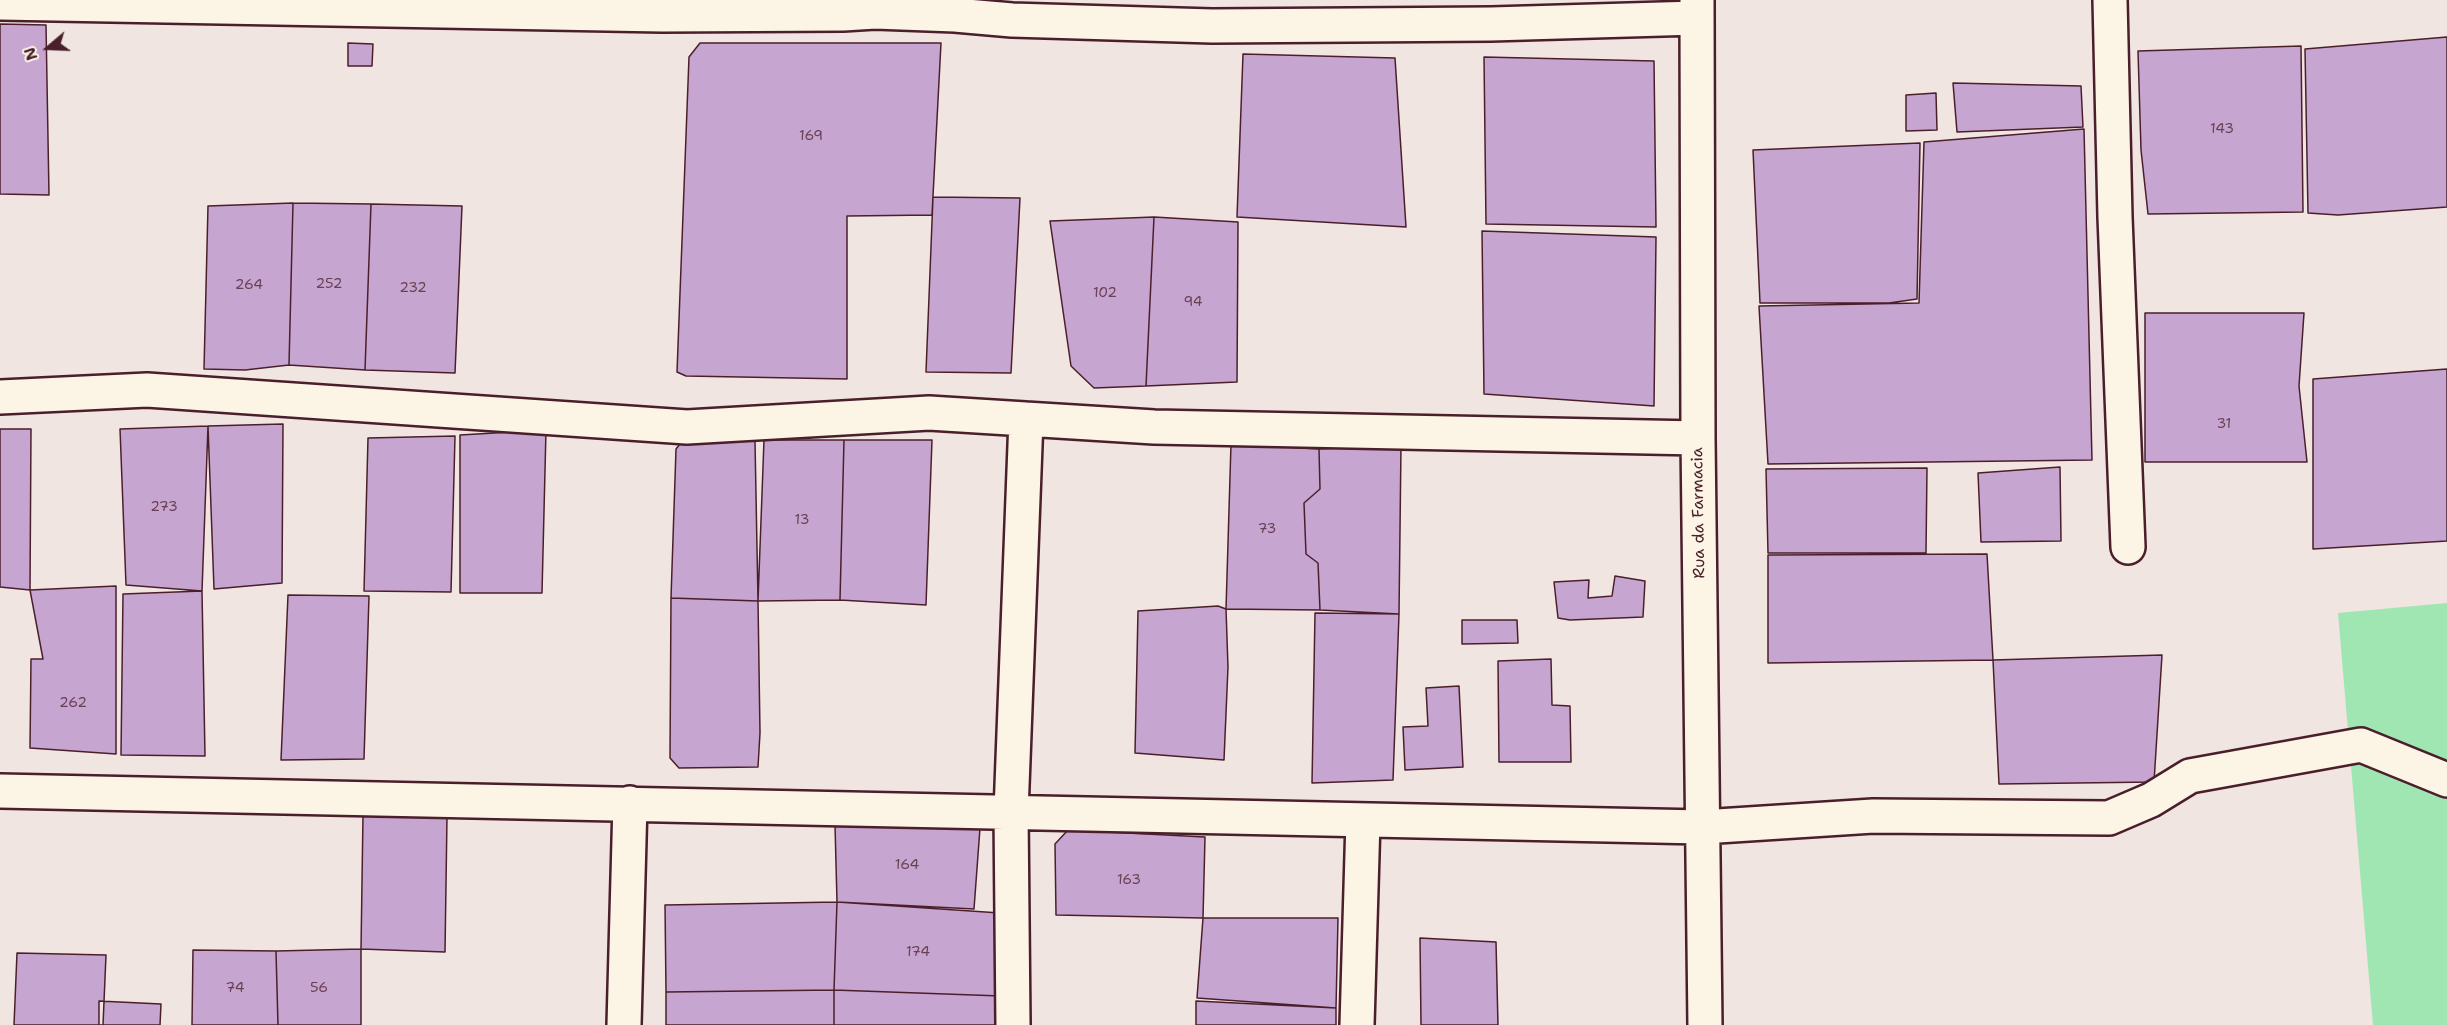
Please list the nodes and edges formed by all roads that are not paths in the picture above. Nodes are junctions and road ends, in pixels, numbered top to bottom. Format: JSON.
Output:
{"nodes":[{"id":1,"x":2110,"y":0,"type":"edge"},
{"id":2,"x":0,"y":3,"type":"edge"},
{"id":3,"x":507,"y":6,"type":"edge"},
{"id":4,"x":1697,"y":9,"type":"edge"},
{"id":5,"x":0,"y":397,"type":"edge"},
{"id":6,"x":1026,"y":419,"type":"junction"},
{"id":7,"x":1698,"y":438,"type":"junction"},
{"id":8,"x":2128,"y":547,"type":"dead end"},
{"id":9,"x":2447,"y":780,"type":"edge"},
{"id":10,"x":0,"y":791,"type":"edge"},
{"id":11,"x":630,"y":803,"type":"junction"},
{"id":12,"x":1011,"y":812,"type":"junction"},
{"id":13,"x":1363,"y":819,"type":"junction"},
{"id":14,"x":1702,"y":827,"type":"junction"},
{"id":15,"x":624,"y":1025,"type":"edge"},
{"id":16,"x":1012,"y":1025,"type":"edge"},
{"id":17,"x":1357,"y":1025,"type":"edge"},
{"id":18,"x":1705,"y":1025,"type":"edge"}],
"edges":[{"from":1,"to":8,"type":"street"},
{"from":2,"to":3,"type":"street"},
{"from":3,"to":4,"type":"street"},
{"from":4,"to":7,"type":"street","name":"Rua da Farmacia"},
{"from":5,"to":6,"type":"street"},
{"from":6,"to":7,"type":"street"},
{"from":6,"to":12,"type":"street"},
{"from":7,"to":14,"type":"street","name":"Rua da Farmacia"},
{"from":9,"to":14,"type":"street"},
{"from":10,"to":11,"type":"street"},
{"from":11,"to":12,"type":"street"},
{"from":11,"to":15,"type":"street"},
{"from":12,"to":13,"type":"street"},
{"from":12,"to":16,"type":"street"},
{"from":13,"to":14,"type":"street"},
{"from":13,"to":17,"type":"street"},
{"from":14,"to":18,"type":"street","name":"Rua da Farmacia"}]}
